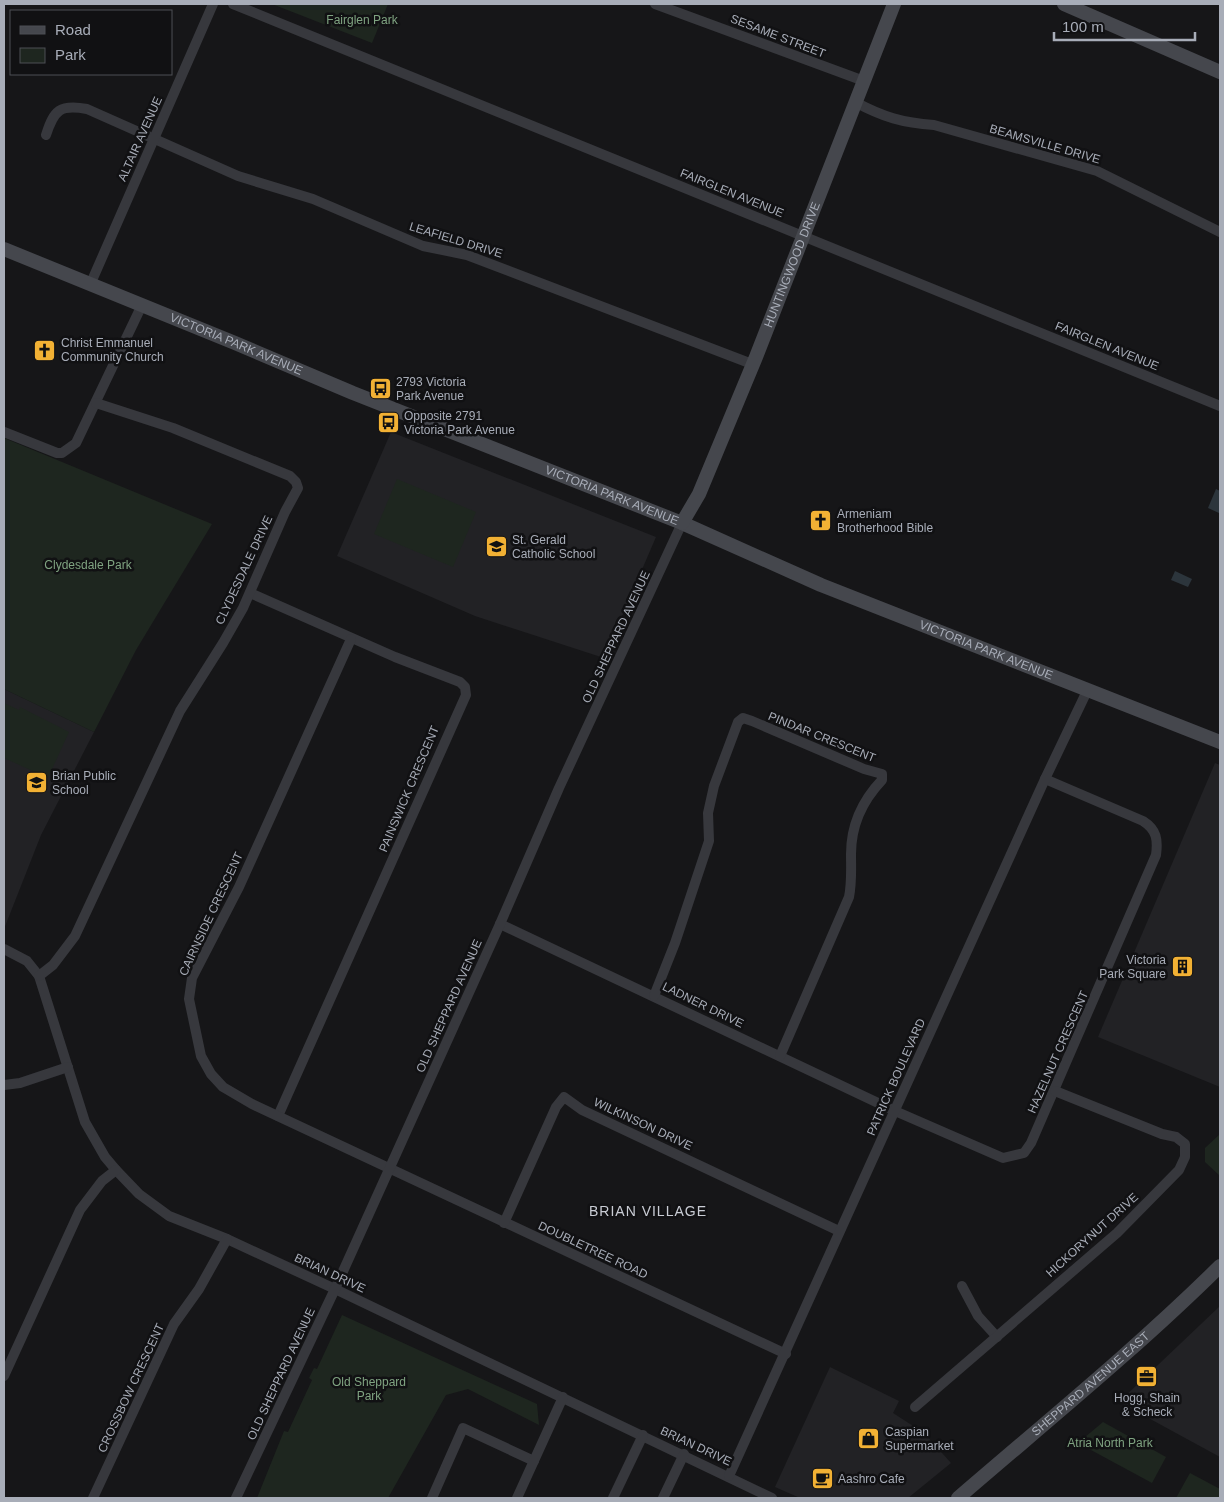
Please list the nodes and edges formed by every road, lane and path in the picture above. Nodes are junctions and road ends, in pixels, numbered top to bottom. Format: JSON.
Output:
{"nodes":[{"id":1,"x":213,"y":4,"type":"edge"},
{"id":2,"x":233,"y":4,"type":"edge"},
{"id":3,"x":655,"y":4,"type":"edge"},
{"id":4,"x":894,"y":4,"type":"edge"},
{"id":5,"x":1064,"y":4,"type":"edge"},
{"id":6,"x":1220,"y":72,"type":"edge"},
{"id":7,"x":864,"y":81,"type":"junction"},
{"id":8,"x":855,"y":102,"type":"junction"},
{"id":9,"x":46,"y":135,"type":"dead end"},
{"id":10,"x":154,"y":139,"type":"junction"},
{"id":11,"x":1220,"y":232,"type":"edge"},
{"id":12,"x":803,"y":236,"type":"junction"},
{"id":13,"x":4,"y":250,"type":"edge"},
{"id":14,"x":90,"y":285,"type":"junction"},
{"id":15,"x":142,"y":305,"type":"junction"},
{"id":16,"x":752,"y":364,"type":"junction"},
{"id":17,"x":96,"y":403,"type":"junction"},
{"id":18,"x":1220,"y":406,"type":"edge"},
{"id":19,"x":4,"y":432,"type":"edge"},
{"id":20,"x":682,"y":523,"type":"junction"},
{"id":21,"x":250,"y":593,"type":"junction"},
{"id":22,"x":351,"y":638,"type":"junction"},
{"id":23,"x":1088,"y":689,"type":"junction"},
{"id":24,"x":1220,"y":742,"type":"edge"},
{"id":25,"x":1045,"y":779,"type":"junction"},
{"id":26,"x":500,"y":924,"type":"junction"},
{"id":27,"x":4,"y":949,"type":"edge"},
{"id":28,"x":39,"y":976,"type":"junction"},
{"id":29,"x":654,"y":996,"type":"junction"},
{"id":30,"x":780,"y":1056,"type":"junction"},
{"id":31,"x":68,"y":1067,"type":"junction"},
{"id":32,"x":4,"y":1085,"type":"edge"},
{"id":33,"x":1055,"y":1091,"type":"junction"},
{"id":34,"x":894,"y":1111,"type":"junction"},
{"id":35,"x":278,"y":1116,"type":"junction"},
{"id":36,"x":390,"y":1167,"type":"junction"},
{"id":37,"x":116,"y":1170,"type":"junction"},
{"id":38,"x":504,"y":1223,"type":"junction"},
{"id":39,"x":839,"y":1230,"type":"junction"},
{"id":40,"x":227,"y":1239,"type":"junction"},
{"id":41,"x":1220,"y":1266,"type":"edge"},
{"id":42,"x":962,"y":1286,"type":"dead end"},
{"id":43,"x":335,"y":1289,"type":"junction"},
{"id":44,"x":997,"y":1337,"type":"junction"},
{"id":45,"x":786,"y":1354,"type":"junction"},
{"id":46,"x":4,"y":1376,"type":"edge"},
{"id":47,"x":563,"y":1397,"type":"junction"},
{"id":48,"x":914,"y":1407,"type":"dead end"},
{"id":49,"x":643,"y":1435,"type":"junction"},
{"id":50,"x":684,"y":1454,"type":"junction"},
{"id":51,"x":534,"y":1461,"type":"junction"},
{"id":52,"x":729,"y":1476,"type":"junction"},
{"id":53,"x":93,"y":1498,"type":"edge"},
{"id":54,"x":236,"y":1498,"type":"edge"},
{"id":55,"x":432,"y":1498,"type":"edge"},
{"id":56,"x":517,"y":1498,"type":"edge"},
{"id":57,"x":613,"y":1498,"type":"edge"},
{"id":58,"x":663,"y":1498,"type":"edge"},
{"id":59,"x":772,"y":1498,"type":"edge"},
{"id":60,"x":958,"y":1498,"type":"edge"}],
"edges":[{"from":1,"to":10,"type":"street","name":"ALTAIR AVENUE"},
{"from":2,"to":12,"type":"street","name":"FAIRGLEN AVENUE"},
{"from":3,"to":7,"type":"street","name":"SESAME STREET"},
{"from":4,"to":7,"type":"main road","name":"HUNTINGWOOD DRIVE"},
{"from":5,"to":6,"type":"main road"},
{"from":7,"to":8,"type":"main road","name":"HUNTINGWOOD DRIVE"},
{"from":8,"to":11,"type":"street","name":"BEAMSVILLE DRIVE"},
{"from":8,"to":12,"type":"main road","name":"HUNTINGWOOD DRIVE"},
{"from":9,"to":10,"type":"street","name":"LEAFIELD DRIVE"},
{"from":10,"to":14,"type":"street","name":"ALTAIR AVENUE"},
{"from":10,"to":16,"type":"street","name":"LEAFIELD DRIVE"},
{"from":12,"to":16,"type":"main road","name":"HUNTINGWOOD DRIVE"},
{"from":12,"to":18,"type":"street","name":"FAIRGLEN AVENUE"},
{"from":13,"to":14,"type":"main road","name":"VICTORIA PARK AVENUE"},
{"from":14,"to":15,"type":"main road","name":"VICTORIA PARK AVENUE"},
{"from":15,"to":17,"type":"street"},
{"from":15,"to":20,"type":"main road","name":"VICTORIA PARK AVENUE"},
{"from":16,"to":20,"type":"main road","name":"HUNTINGWOOD DRIVE"},
{"from":17,"to":19,"type":"street"},
{"from":17,"to":21,"type":"street","name":"CLYDESDALE DRIVE"},
{"from":20,"to":23,"type":"main road","name":"VICTORIA PARK AVENUE"},
{"from":20,"to":26,"type":"street","name":"OLD SHEPPARD AVENUE"},
{"from":21,"to":22,"type":"street","name":"PAINSWICK CRESCENT"},
{"from":21,"to":28,"type":"street","name":"CLYDESDALE DRIVE"},
{"from":22,"to":35,"type":"street","name":"CAIRNSIDE CRESCENT"},
{"from":22,"to":35,"type":"street","name":"PAINSWICK CRESCENT"},
{"from":23,"to":24,"type":"main road","name":"VICTORIA PARK AVENUE"},
{"from":23,"to":25,"type":"street","name":"PATRICK BOULEVARD"},
{"from":25,"to":33,"type":"street","name":"HAZELNUT CRESCENT"},
{"from":25,"to":34,"type":"street","name":"PATRICK BOULEVARD"},
{"from":26,"to":29,"type":"street","name":"LADNER DRIVE"},
{"from":26,"to":36,"type":"street","name":"OLD SHEPPARD AVENUE"},
{"from":27,"to":28,"type":"street","name":"BRIAN DRIVE"},
{"from":28,"to":31,"type":"street","name":"BRIAN DRIVE"},
{"from":29,"to":30,"type":"street","name":"LADNER DRIVE"},
{"from":29,"to":30,"type":"street","name":"PINDAR CRESCENT"},
{"from":30,"to":34,"type":"street","name":"LADNER DRIVE"},
{"from":31,"to":32,"type":"street"},
{"from":31,"to":37,"type":"street","name":"BRIAN DRIVE"},
{"from":33,"to":34,"type":"street","name":"HAZELNUT CRESCENT"},
{"from":33,"to":44,"type":"street","name":"HICKORYNUT DRIVE"},
{"from":34,"to":39,"type":"street","name":"PATRICK BOULEVARD"},
{"from":35,"to":36,"type":"street","name":"CAIRNSIDE CRESCENT"},
{"from":36,"to":38,"type":"street","name":"DOUBLETREE ROAD"},
{"from":36,"to":43,"type":"street","name":"OLD SHEPPARD AVENUE"},
{"from":37,"to":40,"type":"street","name":"BRIAN DRIVE"},
{"from":37,"to":46,"type":"street"},
{"from":38,"to":39,"type":"street","name":"WILKINSON DRIVE"},
{"from":38,"to":45,"type":"street","name":"DOUBLETREE ROAD"},
{"from":39,"to":45,"type":"street","name":"PATRICK BOULEVARD"},
{"from":40,"to":43,"type":"street","name":"BRIAN DRIVE"},
{"from":40,"to":53,"type":"street","name":"CROSSBOW CRESCENT"},
{"from":41,"to":60,"type":"main road","name":"SHEPPARD AVENUE EAST"},
{"from":42,"to":44,"type":"street"},
{"from":43,"to":47,"type":"street","name":"BRIAN DRIVE"},
{"from":43,"to":54,"type":"street","name":"OLD SHEPPARD AVENUE"},
{"from":44,"to":48,"type":"street","name":"HICKORYNUT DRIVE"},
{"from":45,"to":52,"type":"street","name":"PATRICK BOULEVARD"},
{"from":47,"to":49,"type":"street","name":"BRIAN DRIVE"},
{"from":47,"to":51,"type":"street"},
{"from":49,"to":50,"type":"street","name":"BRIAN DRIVE"},
{"from":49,"to":57,"type":"street"},
{"from":50,"to":52,"type":"street","name":"BRIAN DRIVE"},
{"from":50,"to":58,"type":"street"},
{"from":51,"to":55,"type":"street"},
{"from":51,"to":56,"type":"street"},
{"from":52,"to":59,"type":"street","name":"BRIAN DRIVE"}]}
